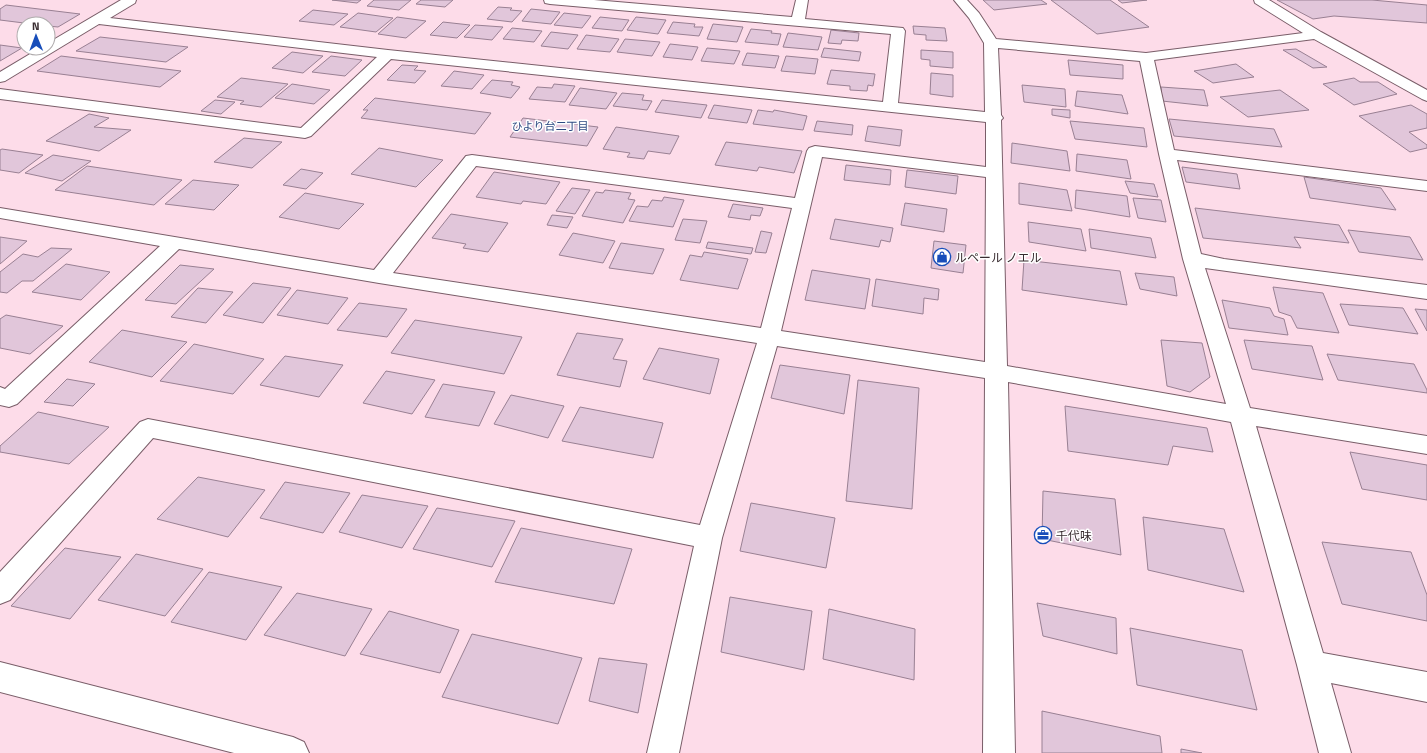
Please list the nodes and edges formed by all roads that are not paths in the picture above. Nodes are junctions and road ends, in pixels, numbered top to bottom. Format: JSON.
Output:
{"nodes":[{"id":1,"x":130,"y":0,"type":"edge"},
{"id":2,"x":550,"y":0,"type":"edge"},
{"id":3,"x":802,"y":0,"type":"edge"},
{"id":4,"x":960,"y":0,"type":"edge"},
{"id":5,"x":1260,"y":0,"type":"edge"},
{"id":6,"x":97,"y":20,"type":"junction"},
{"id":7,"x":798,"y":22,"type":"junction"},
{"id":8,"x":1316,"y":35,"type":"junction"},
{"id":9,"x":991,"y":43,"type":"junction"},
{"id":10,"x":388,"y":54,"type":"junction"},
{"id":11,"x":1146,"y":57,"type":"junction"},
{"id":12,"x":0,"y":78,"type":"edge"},
{"id":13,"x":0,"y":94,"type":"edge"},
{"id":14,"x":1427,"y":96,"type":"edge"},
{"id":15,"x":890,"y":108,"type":"junction"},
{"id":16,"x":995,"y":118,"type":"junction"},
{"id":17,"x":1167,"y":154,"type":"junction"},
{"id":18,"x":995,"y":173,"type":"junction"},
{"id":19,"x":1427,"y":186,"type":"edge"},
{"id":20,"x":802,"y":204,"type":"junction"},
{"id":21,"x":0,"y":214,"type":"edge"},
{"id":22,"x":175,"y":242,"type":"junction"},
{"id":23,"x":1194,"y":259,"type":"junction"},
{"id":24,"x":379,"y":277,"type":"junction"},
{"id":25,"x":1427,"y":292,"type":"edge"},
{"id":26,"x":769,"y":338,"type":"junction"},
{"id":27,"x":997,"y":372,"type":"junction"},
{"id":28,"x":0,"y":396,"type":"edge"},
{"id":29,"x":1241,"y":415,"type":"junction"},
{"id":30,"x":1427,"y":445,"type":"edge"},
{"id":31,"x":709,"y":538,"type":"junction"},
{"id":32,"x":0,"y":591,"type":"edge"},
{"id":33,"x":1312,"y":665,"type":"junction"},
{"id":34,"x":0,"y":677,"type":"edge"},
{"id":35,"x":1427,"y":687,"type":"edge"},
{"id":36,"x":294,"y":753,"type":"edge"},
{"id":37,"x":663,"y":753,"type":"edge"},
{"id":38,"x":999,"y":753,"type":"edge"},
{"id":39,"x":1335,"y":753,"type":"edge"}],
"edges":[{"from":1,"to":6,"type":"street"},
{"from":2,"to":7,"type":"street"},
{"from":3,"to":7,"type":"street"},
{"from":4,"to":9,"type":"street"},
{"from":5,"to":8,"type":"street"},
{"from":6,"to":10,"type":"street"},
{"from":6,"to":12,"type":"street"},
{"from":7,"to":15,"type":"street"},
{"from":8,"to":11,"type":"street"},
{"from":8,"to":14,"type":"street"},
{"from":9,"to":11,"type":"street"},
{"from":9,"to":16,"type":"street"},
{"from":10,"to":13,"type":"street"},
{"from":10,"to":15,"type":"street"},
{"from":11,"to":17,"type":"street"},
{"from":15,"to":16,"type":"street"},
{"from":16,"to":18,"type":"street"},
{"from":17,"to":19,"type":"street"},
{"from":17,"to":23,"type":"street"},
{"from":18,"to":20,"type":"street"},
{"from":18,"to":27,"type":"street"},
{"from":20,"to":24,"type":"street"},
{"from":20,"to":26,"type":"street"},
{"from":21,"to":22,"type":"street"},
{"from":22,"to":24,"type":"street"},
{"from":22,"to":28,"type":"street"},
{"from":23,"to":25,"type":"street"},
{"from":23,"to":29,"type":"street"},
{"from":24,"to":26,"type":"street"},
{"from":26,"to":27,"type":"street"},
{"from":26,"to":31,"type":"street"},
{"from":27,"to":29,"type":"street"},
{"from":27,"to":38,"type":"street"},
{"from":29,"to":30,"type":"street"},
{"from":29,"to":33,"type":"street"},
{"from":31,"to":32,"type":"street"},
{"from":31,"to":37,"type":"street"},
{"from":33,"to":35,"type":"street"},
{"from":33,"to":39,"type":"street"},
{"from":34,"to":36,"type":"street"}]}
